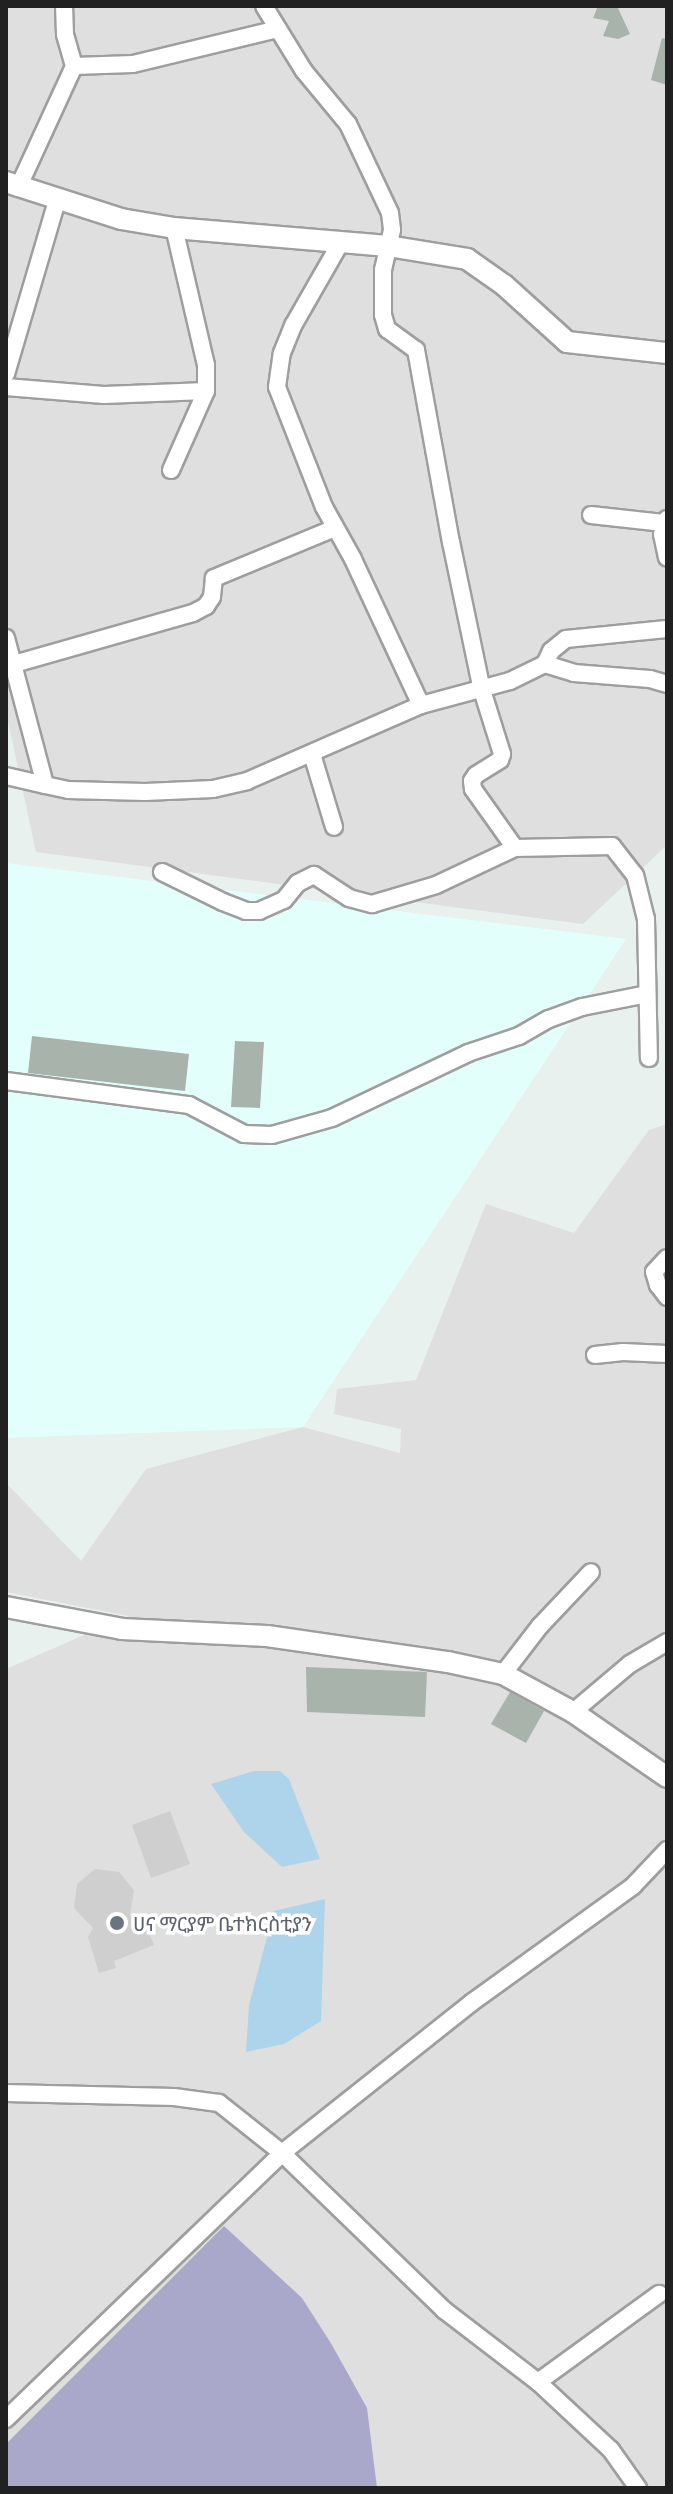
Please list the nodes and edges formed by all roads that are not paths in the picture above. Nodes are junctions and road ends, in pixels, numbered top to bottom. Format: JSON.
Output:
{"nodes":[{"id":1,"x":64,"y":6,"type":"edge"},
{"id":2,"x":264,"y":6,"type":"edge"},
{"id":3,"x":278,"y":29,"type":"junction"},
{"id":4,"x":74,"y":66,"type":"junction"},
{"id":5,"x":12,"y":185,"type":"edge"},
{"id":6,"x":57,"y":201,"type":"junction"},
{"id":7,"x":174,"y":228,"type":"junction"},
{"id":8,"x":341,"y":242,"type":"junction"},
{"id":9,"x":388,"y":246,"type":"junction"},
{"id":10,"x":667,"y":353,"type":"edge"},
{"id":11,"x":6,"y":374,"type":"edge"},
{"id":12,"x":6,"y":387,"type":"edge"},
{"id":13,"x":206,"y":391,"type":"junction"},
{"id":14,"x":171,"y":470,"type":"dead end"},
{"id":15,"x":591,"y":515,"type":"dead end"},
{"id":16,"x":666,"y":521,"type":"edge"},
{"id":17,"x":335,"y":528,"type":"junction"},
{"id":18,"x":667,"y":557,"type":"edge"},
{"id":19,"x":667,"y":629,"type":"edge"},
{"id":20,"x":6,"y":638,"type":"edge"},
{"id":21,"x":14,"y":664,"type":"junction"},
{"id":22,"x":545,"y":664,"type":"junction"},
{"id":23,"x":667,"y":684,"type":"edge"},
{"id":24,"x":482,"y":690,"type":"junction"},
{"id":25,"x":421,"y":705,"type":"junction"},
{"id":26,"x":312,"y":754,"type":"junction"},
{"id":27,"x":6,"y":776,"type":"edge"},
{"id":28,"x":45,"y":785,"type":"junction"},
{"id":29,"x":334,"y":827,"type":"dead end"},
{"id":30,"x":515,"y":848,"type":"junction"},
{"id":31,"x":162,"y":872,"type":"dead end"},
{"id":32,"x":647,"y":994,"type":"junction"},
{"id":33,"x":649,"y":1058,"type":"dead end"},
{"id":34,"x":6,"y":1081,"type":"edge"},
{"id":35,"x":667,"y":1258,"type":"edge"},
{"id":36,"x":667,"y":1297,"type":"edge"},
{"id":37,"x":667,"y":1354,"type":"edge"},
{"id":38,"x":595,"y":1355,"type":"dead end"},
{"id":39,"x":591,"y":1572,"type":"dead end"},
{"id":40,"x":6,"y":1607,"type":"edge"},
{"id":41,"x":667,"y":1642,"type":"edge"},
{"id":42,"x":503,"y":1674,"type":"junction"},
{"id":43,"x":573,"y":1712,"type":"junction"},
{"id":44,"x":667,"y":1777,"type":"edge"},
{"id":45,"x":667,"y":1850,"type":"edge"},
{"id":46,"x":6,"y":2093,"type":"edge"},
{"id":47,"x":282,"y":2153,"type":"junction"},
{"id":48,"x":659,"y":2294,"type":"dead end"},
{"id":49,"x":538,"y":2382,"type":"junction"},
{"id":50,"x":6,"y":2419,"type":"edge"},
{"id":51,"x":638,"y":2488,"type":"edge"}],
"edges":[{"from":1,"to":4,"type":"street"},
{"from":2,"to":3,"type":"street"},
{"from":3,"to":4,"type":"street"},
{"from":3,"to":9,"type":"street"},
{"from":4,"to":5,"type":"street"},
{"from":5,"to":6,"type":"street"},
{"from":6,"to":7,"type":"street"},
{"from":6,"to":11,"type":"street"},
{"from":7,"to":8,"type":"street"},
{"from":7,"to":13,"type":"street"},
{"from":8,"to":9,"type":"street"},
{"from":8,"to":17,"type":"street"},
{"from":9,"to":10,"type":"street"},
{"from":9,"to":24,"type":"street"},
{"from":12,"to":13,"type":"street"},
{"from":13,"to":14,"type":"street"},
{"from":15,"to":16,"type":"street"},
{"from":16,"to":18,"type":"street"},
{"from":17,"to":21,"type":"street"},
{"from":17,"to":25,"type":"street"},
{"from":19,"to":22,"type":"street"},
{"from":20,"to":21,"type":"street"},
{"from":21,"to":28,"type":"street"},
{"from":22,"to":23,"type":"street"},
{"from":22,"to":24,"type":"street"},
{"from":24,"to":25,"type":"street"},
{"from":24,"to":30,"type":"street"},
{"from":25,"to":26,"type":"street"},
{"from":26,"to":28,"type":"street"},
{"from":26,"to":29,"type":"street"},
{"from":27,"to":28,"type":"street"},
{"from":30,"to":31,"type":"street"},
{"from":30,"to":32,"type":"street"},
{"from":32,"to":33,"type":"street"},
{"from":32,"to":34,"type":"street"},
{"from":35,"to":36,"type":"street"},
{"from":37,"to":38,"type":"street"},
{"from":39,"to":42,"type":"street"},
{"from":40,"to":42,"type":"street"},
{"from":41,"to":43,"type":"street"},
{"from":42,"to":43,"type":"street"},
{"from":43,"to":44,"type":"street"},
{"from":45,"to":47,"type":"street"},
{"from":46,"to":47,"type":"street"},
{"from":47,"to":49,"type":"street"},
{"from":47,"to":50,"type":"street"},
{"from":48,"to":49,"type":"street"},
{"from":49,"to":51,"type":"street"}]}
